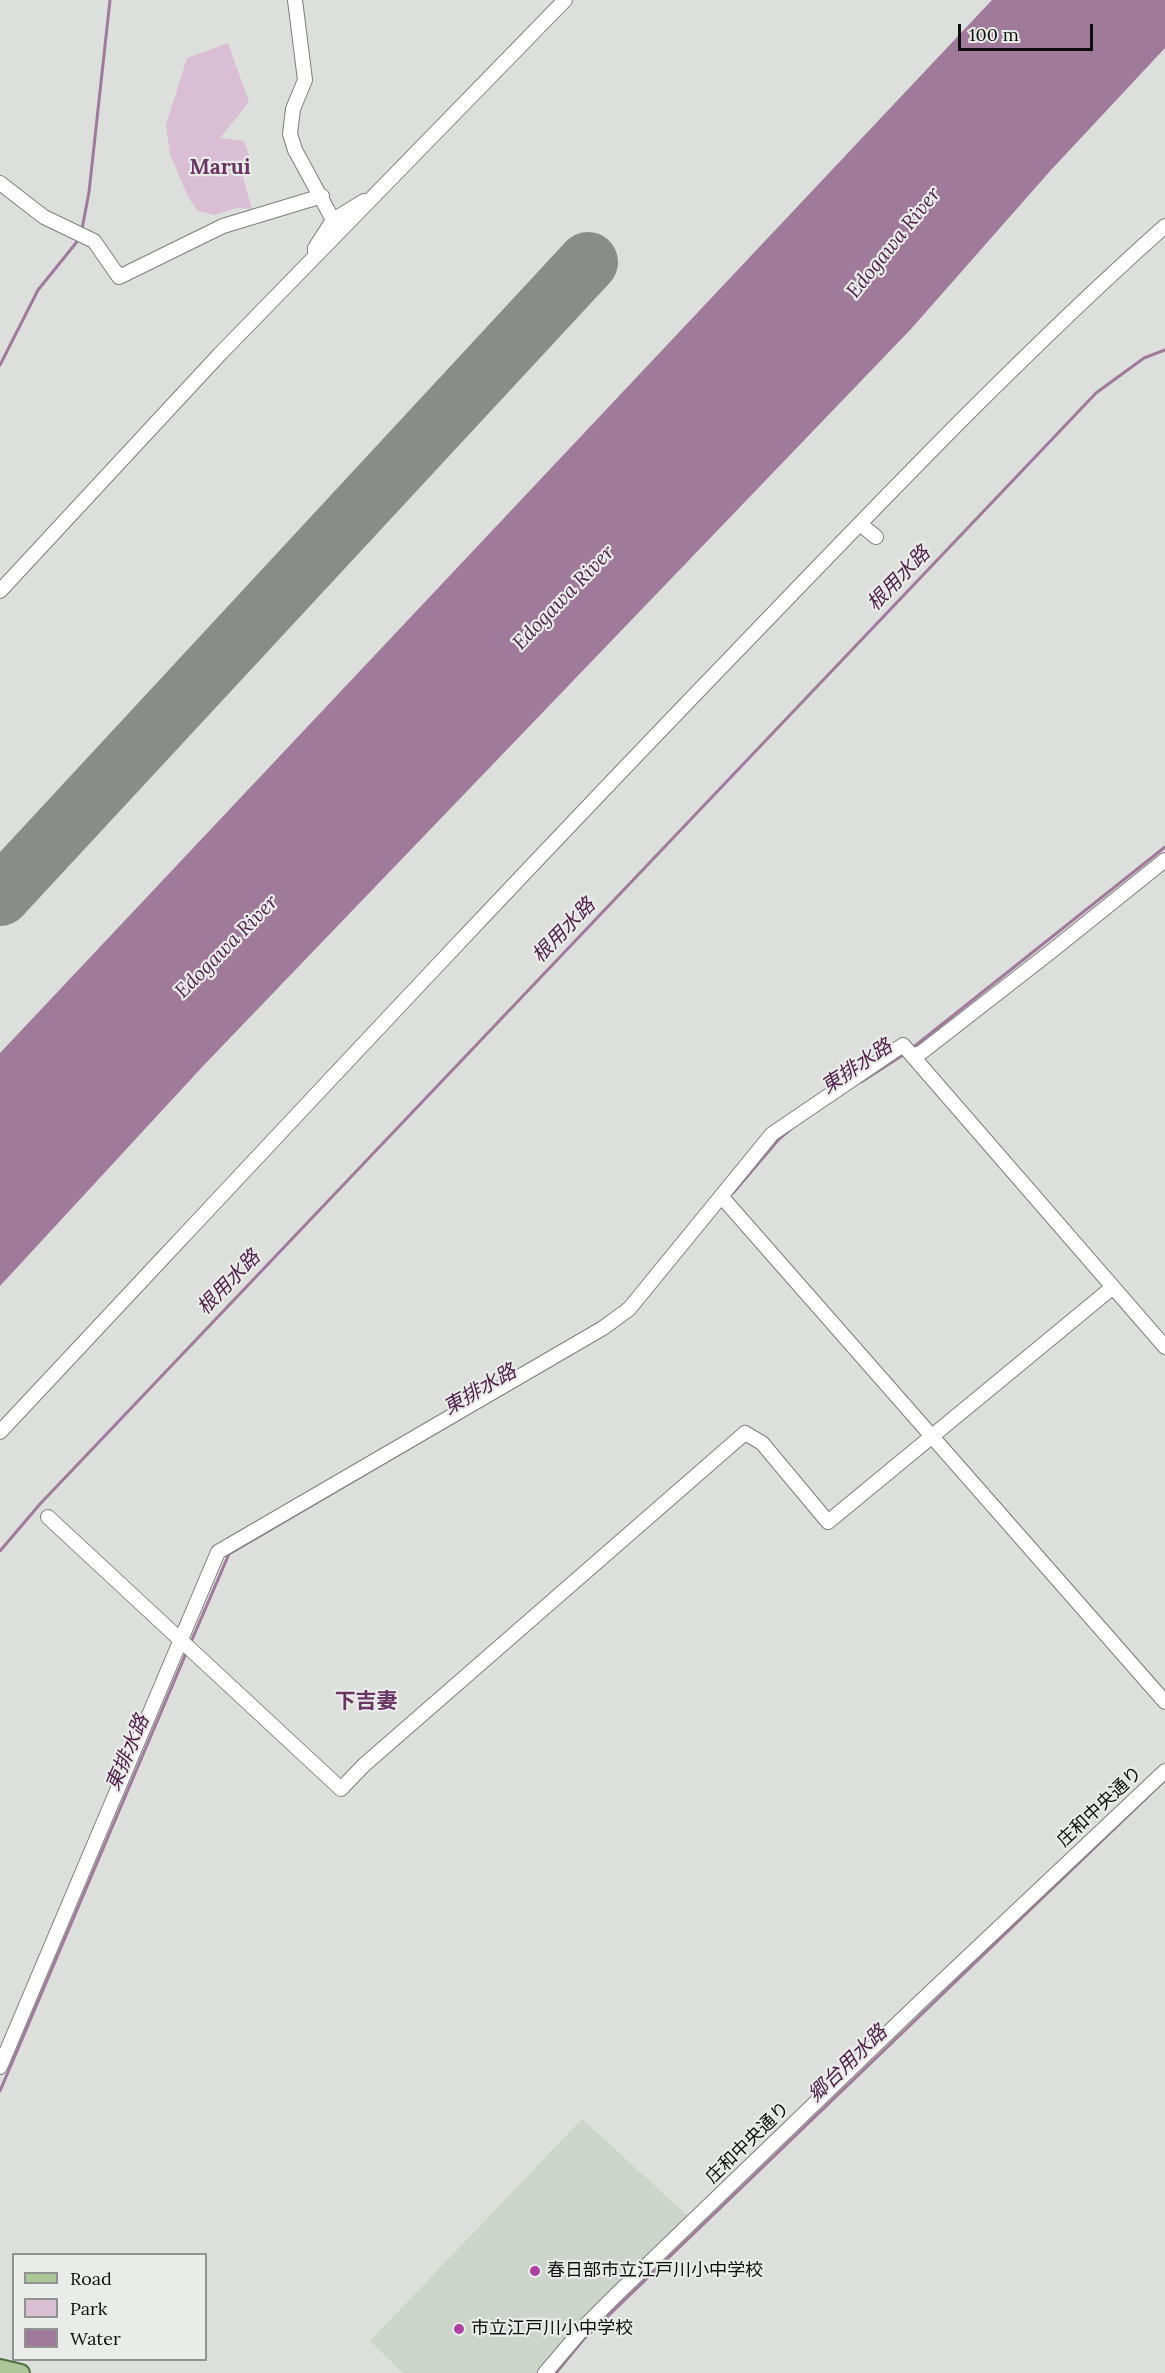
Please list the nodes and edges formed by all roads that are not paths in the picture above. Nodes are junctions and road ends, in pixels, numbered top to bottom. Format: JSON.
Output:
{"nodes":[{"id":1,"x":295,"y":0,"type":"edge"},
{"id":2,"x":559,"y":2,"type":"edge"},
{"id":3,"x":0,"y":183,"type":"edge"},
{"id":4,"x":322,"y":196,"type":"junction"},
{"id":5,"x":374,"y":198,"type":"junction"},
{"id":6,"x":333,"y":220,"type":"junction"},
{"id":7,"x":1165,"y":226,"type":"edge"},
{"id":8,"x":315,"y":258,"type":"junction"},
{"id":9,"x":860,"y":524,"type":"junction"},
{"id":10,"x":876,"y":537,"type":"dead end"},
{"id":11,"x":0,"y":591,"type":"edge"},
{"id":12,"x":1165,"y":860,"type":"edge"},
{"id":13,"x":910,"y":1052,"type":"junction"},
{"id":14,"x":721,"y":1196,"type":"junction"},
{"id":15,"x":1113,"y":1287,"type":"junction"},
{"id":16,"x":1165,"y":1347,"type":"edge"},
{"id":17,"x":0,"y":1432,"type":"edge"},
{"id":18,"x":931,"y":1436,"type":"junction"},
{"id":19,"x":48,"y":1517,"type":"dead end"},
{"id":20,"x":182,"y":1642,"type":"junction"},
{"id":21,"x":1165,"y":1702,"type":"edge"},
{"id":22,"x":1165,"y":1771,"type":"edge"},
{"id":23,"x":0,"y":2067,"type":"edge"},
{"id":24,"x":0,"y":2368,"type":"edge"},
{"id":25,"x":21,"y":2373,"type":"edge"},
{"id":26,"x":544,"y":2373,"type":"edge"}],
"edges":[{"from":1,"to":4,"type":"street"},
{"from":2,"to":5,"type":"street"},
{"from":3,"to":4,"type":"street"},
{"from":4,"to":6,"type":"street"},
{"from":5,"to":6,"type":"street"},
{"from":5,"to":8,"type":"street"},
{"from":6,"to":8,"type":"street"},
{"from":7,"to":9,"type":"street"},
{"from":8,"to":11,"type":"street"},
{"from":9,"to":10,"type":"street"},
{"from":9,"to":17,"type":"street"},
{"from":12,"to":13,"type":"street"},
{"from":13,"to":14,"type":"street"},
{"from":13,"to":15,"type":"street"},
{"from":14,"to":18,"type":"street"},
{"from":14,"to":20,"type":"street"},
{"from":15,"to":16,"type":"street"},
{"from":15,"to":18,"type":"street"},
{"from":18,"to":20,"type":"street"},
{"from":18,"to":21,"type":"street"},
{"from":19,"to":20,"type":"street"},
{"from":20,"to":23,"type":"street"},
{"from":22,"to":26,"type":"street","name":"庄和中央通り"},
{"from":24,"to":25,"type":"main road"}]}
